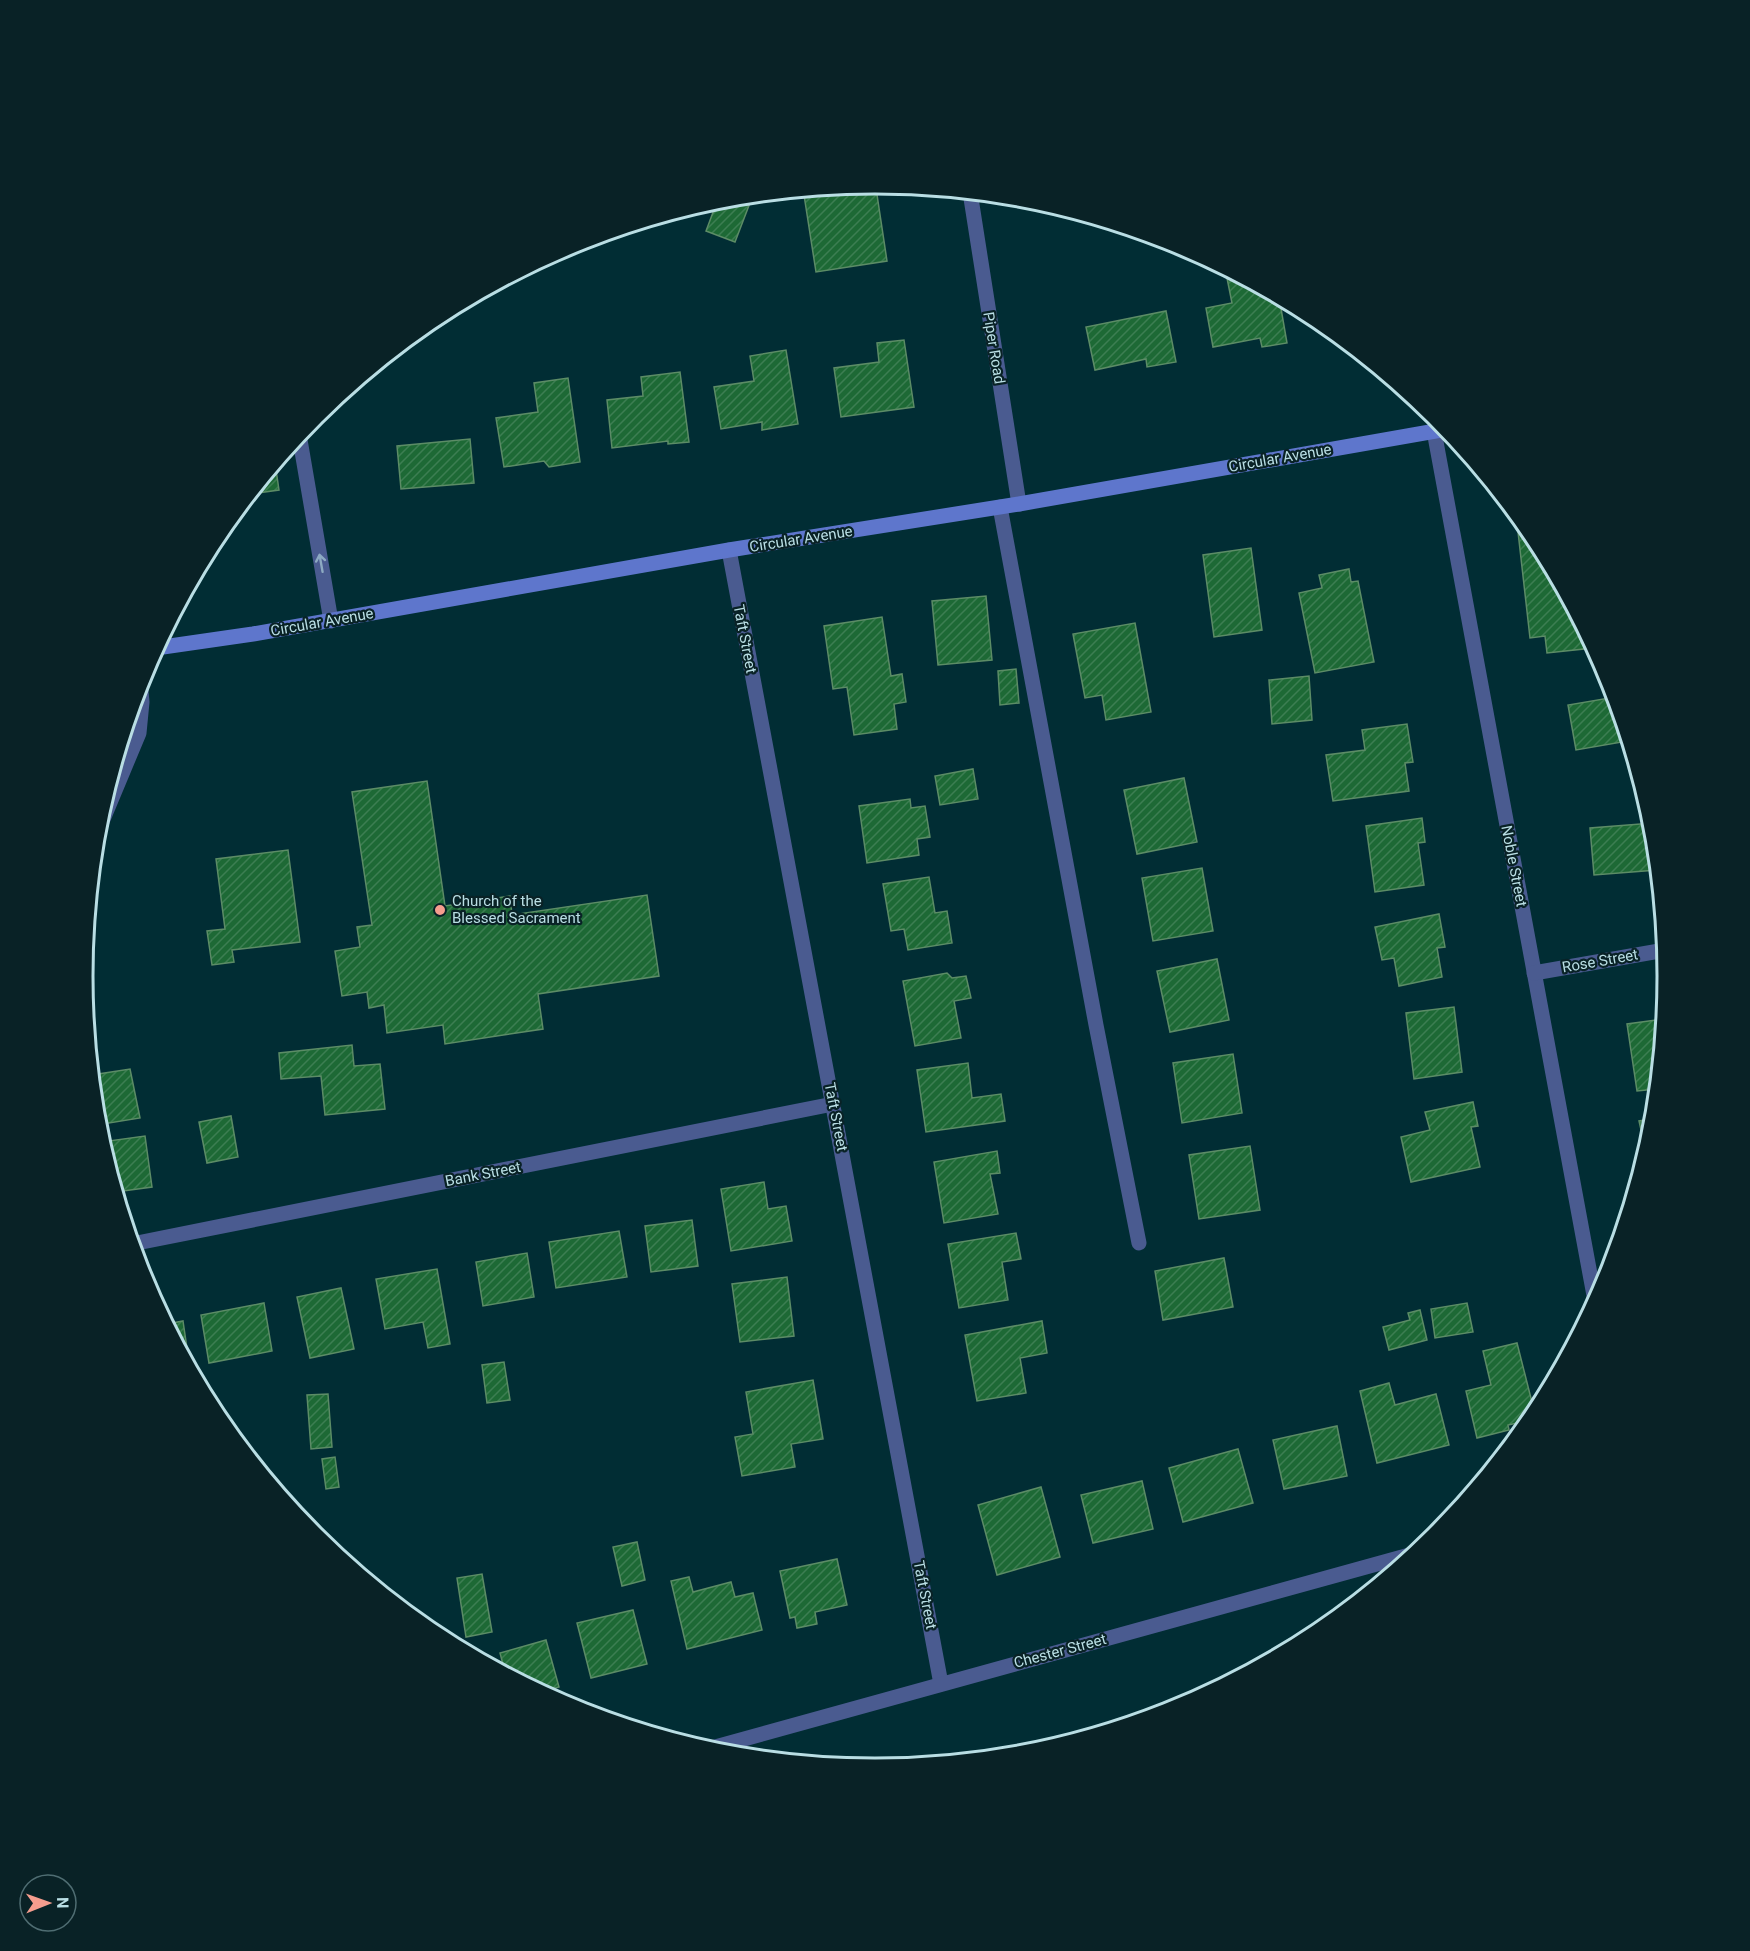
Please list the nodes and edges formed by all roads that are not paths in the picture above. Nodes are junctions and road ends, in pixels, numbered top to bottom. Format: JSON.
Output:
{"nodes":[{"id":1,"x":971,"y":199,"type":"edge"},
{"id":2,"x":1435,"y":431,"type":"edge"},
{"id":3,"x":1441,"y":437,"type":"edge"},
{"id":4,"x":301,"y":445,"type":"edge"},
{"id":5,"x":1019,"y":504,"type":"junction"},
{"id":6,"x":1000,"y":507,"type":"junction"},
{"id":7,"x":729,"y":550,"type":"junction"},
{"id":8,"x":331,"y":621,"type":"junction"},
{"id":9,"x":166,"y":646,"type":"edge"},
{"id":10,"x":142,"y":706,"type":"edge"},
{"id":11,"x":117,"y":786,"type":"edge"},
{"id":12,"x":1656,"y":952,"type":"edge"},
{"id":13,"x":1534,"y":973,"type":"junction"},
{"id":14,"x":833,"y":1104,"type":"junction"},
{"id":15,"x":141,"y":1242,"type":"edge"},
{"id":16,"x":1139,"y":1243,"type":"dead end"},
{"id":17,"x":1592,"y":1286,"type":"edge"},
{"id":18,"x":1395,"y":1559,"type":"edge"},
{"id":19,"x":941,"y":1683,"type":"junction"},
{"id":20,"x":729,"y":1743,"type":"edge"}],
"edges":[{"from":1,"to":5,"type":"street","name":"Piper Road"},
{"from":2,"to":5,"type":"main road","name":"Circular Avenue"},
{"from":3,"to":13,"type":"street","name":"Noble Street"},
{"from":8,"to":4,"type":"street","one_way":true},
{"from":5,"to":6,"type":"main road","name":"Circular Avenue"},
{"from":6,"to":7,"type":"main road","name":"Circular Avenue"},
{"from":6,"to":16,"type":"street"},
{"from":7,"to":8,"type":"main road","name":"Circular Avenue"},
{"from":7,"to":14,"type":"street","name":"Taft Street"},
{"from":8,"to":9,"type":"main road","name":"Circular Avenue"},
{"from":10,"to":11,"type":"street"},
{"from":12,"to":13,"type":"street","name":"Rose Street"},
{"from":13,"to":17,"type":"street","name":"Noble Street"},
{"from":14,"to":15,"type":"street","name":"Bank Street"},
{"from":14,"to":19,"type":"street","name":"Taft Street"},
{"from":18,"to":19,"type":"street","name":"Chester Street"},
{"from":19,"to":20,"type":"street","name":"Chester Street"}]}
